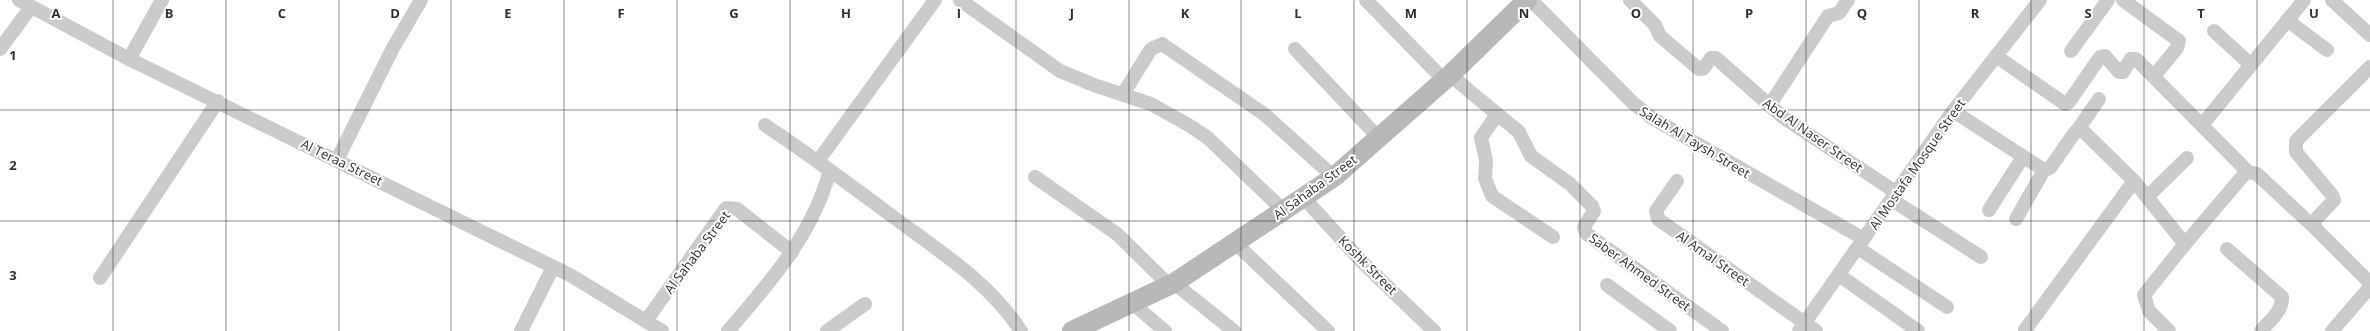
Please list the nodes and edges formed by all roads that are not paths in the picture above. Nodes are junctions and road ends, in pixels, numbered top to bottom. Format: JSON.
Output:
{"nodes":[{"id":1,"x":19,"y":0,"type":"edge"},
{"id":2,"x":162,"y":0,"type":"edge"},
{"id":3,"x":421,"y":0,"type":"edge"},
{"id":4,"x":935,"y":0,"type":"edge"},
{"id":5,"x":960,"y":0,"type":"edge"},
{"id":6,"x":1366,"y":0,"type":"edge"},
{"id":7,"x":1527,"y":0,"type":"edge"},
{"id":8,"x":1530,"y":0,"type":"edge"},
{"id":9,"x":1630,"y":0,"type":"edge"},
{"id":10,"x":1848,"y":0,"type":"edge"},
{"id":11,"x":2040,"y":0,"type":"edge"},
{"id":12,"x":2108,"y":0,"type":"edge"},
{"id":13,"x":2123,"y":0,"type":"edge"},
{"id":14,"x":2304,"y":0,"type":"edge"},
{"id":15,"x":2332,"y":0,"type":"edge"},
{"id":16,"x":31,"y":7,"type":"junction"},
{"id":17,"x":2287,"y":20,"type":"junction"},
{"id":18,"x":2214,"y":31,"type":"dead end"},
{"id":19,"x":2370,"y":35,"type":"edge"},
{"id":20,"x":1295,"y":49,"type":"dead end"},
{"id":21,"x":0,"y":50,"type":"edge"},
{"id":22,"x":2327,"y":50,"type":"dead end"},
{"id":23,"x":2071,"y":51,"type":"dead end"},
{"id":24,"x":1996,"y":56,"type":"junction"},
{"id":25,"x":129,"y":59,"type":"junction"},
{"id":26,"x":2251,"y":65,"type":"junction"},
{"id":27,"x":2370,"y":67,"type":"edge"},
{"id":28,"x":2154,"y":76,"type":"junction"},
{"id":29,"x":1447,"y":78,"type":"junction"},
{"id":30,"x":1123,"y":94,"type":"junction"},
{"id":31,"x":2098,"y":99,"type":"dead end"},
{"id":32,"x":218,"y":101,"type":"junction"},
{"id":33,"x":1769,"y":106,"type":"junction"},
{"id":34,"x":1953,"y":112,"type":"junction"},
{"id":35,"x":1497,"y":114,"type":"junction"},
{"id":36,"x":765,"y":125,"type":"dead end"},
{"id":37,"x":2202,"y":125,"type":"junction"},
{"id":38,"x":2077,"y":131,"type":"junction"},
{"id":39,"x":1379,"y":138,"type":"junction"},
{"id":40,"x":2023,"y":157,"type":"junction"},
{"id":41,"x":2187,"y":158,"type":"dead end"},
{"id":42,"x":337,"y":160,"type":"junction"},
{"id":43,"x":818,"y":161,"type":"junction"},
{"id":44,"x":830,"y":170,"type":"junction"},
{"id":45,"x":2044,"y":170,"type":"junction"},
{"id":46,"x":2248,"y":172,"type":"junction"},
{"id":47,"x":1035,"y":177,"type":"dead end"},
{"id":48,"x":1334,"y":177,"type":"junction"},
{"id":49,"x":1677,"y":181,"type":"dead end"},
{"id":50,"x":2134,"y":181,"type":"junction"},
{"id":51,"x":2146,"y":196,"type":"junction"},
{"id":52,"x":1894,"y":197,"type":"junction"},
{"id":53,"x":1304,"y":198,"type":"junction"},
{"id":54,"x":1989,"y":210,"type":"dead end"},
{"id":55,"x":1284,"y":211,"type":"junction"},
{"id":56,"x":2016,"y":219,"type":"dead end"},
{"id":57,"x":2315,"y":228,"type":"junction"},
{"id":58,"x":1553,"y":237,"type":"dead end"},
{"id":59,"x":1235,"y":243,"type":"junction"},
{"id":60,"x":1861,"y":243,"type":"junction"},
{"id":61,"x":2185,"y":244,"type":"junction"},
{"id":62,"x":2227,"y":248,"type":"dead end"},
{"id":63,"x":792,"y":252,"type":"junction"},
{"id":64,"x":1981,"y":257,"type":"dead end"},
{"id":65,"x":553,"y":267,"type":"junction"},
{"id":66,"x":1839,"y":275,"type":"junction"},
{"id":67,"x":100,"y":278,"type":"dead end"},
{"id":68,"x":2370,"y":283,"type":"edge"},
{"id":69,"x":1171,"y":284,"type":"junction"},
{"id":70,"x":1607,"y":284,"type":"dead end"},
{"id":71,"x":2367,"y":295,"type":"edge"},
{"id":72,"x":1132,"y":303,"type":"junction"},
{"id":73,"x":865,"y":304,"type":"dead end"},
{"id":74,"x":1947,"y":307,"type":"dead end"},
{"id":75,"x":646,"y":321,"type":"junction"},
{"id":76,"x":1807,"y":328,"type":"edge"},
{"id":77,"x":2025,"y":330,"type":"dead end"},
{"id":78,"x":521,"y":331,"type":"edge"},
{"id":79,"x":662,"y":331,"type":"edge"},
{"id":80,"x":728,"y":331,"type":"edge"},
{"id":81,"x":827,"y":331,"type":"edge"},
{"id":82,"x":1021,"y":331,"type":"edge"},
{"id":83,"x":1072,"y":331,"type":"edge"},
{"id":84,"x":1165,"y":331,"type":"edge"},
{"id":85,"x":1234,"y":331,"type":"edge"},
{"id":86,"x":1328,"y":331,"type":"edge"},
{"id":87,"x":1434,"y":331,"type":"edge"},
{"id":88,"x":1670,"y":331,"type":"edge"},
{"id":89,"x":1722,"y":331,"type":"edge"},
{"id":90,"x":1918,"y":331,"type":"edge"},
{"id":91,"x":2169,"y":331,"type":"edge"},
{"id":92,"x":2261,"y":331,"type":"edge"},
{"id":93,"x":2332,"y":331,"type":"edge"}],
"edges":[{"from":1,"to":16,"type":"street","name":"Al Teraa Street"},
{"from":2,"to":25,"type":"street"},
{"from":3,"to":42,"type":"street"},
{"from":4,"to":43,"type":"street"},
{"from":5,"to":30,"type":"street"},
{"from":6,"to":29,"type":"street","name":"Saber Ahmed Street"},
{"from":7,"to":29,"type":"street","name":"Al Sahaba Street"},
{"from":8,"to":60,"type":"street","name":"Salah Al Taysh Street"},
{"from":9,"to":33,"type":"street","name":"Abd Al Naser Street"},
{"from":10,"to":33,"type":"street"},
{"from":11,"to":24,"type":"street","name":"Al Mostafa Mosque Street"},
{"from":12,"to":23,"type":"street"},
{"from":13,"to":28,"type":"street"},
{"from":14,"to":17,"type":"street"},
{"from":15,"to":19,"type":"street"},
{"from":16,"to":21,"type":"street"},
{"from":16,"to":25,"type":"street","name":"Al Teraa Street"},
{"from":17,"to":22,"type":"street"},
{"from":17,"to":26,"type":"street"},
{"from":18,"to":26,"type":"street"},
{"from":20,"to":39,"type":"street"},
{"from":24,"to":28,"type":"street"},
{"from":24,"to":34,"type":"street","name":"Al Mostafa Mosque Street"},
{"from":25,"to":32,"type":"street","name":"Al Teraa Street"},
{"from":26,"to":37,"type":"street"},
{"from":27,"to":57,"type":"street"},
{"from":28,"to":37,"type":"street"},
{"from":29,"to":35,"type":"street","name":"Saber Ahmed Street"},
{"from":29,"to":39,"type":"street","name":"Al Sahaba Street"},
{"from":30,"to":48,"type":"street"},
{"from":30,"to":55,"type":"street"},
{"from":31,"to":38,"type":"street"},
{"from":32,"to":42,"type":"street","name":"Al Teraa Street"},
{"from":32,"to":67,"type":"street"},
{"from":33,"to":52,"type":"street","name":"Abd Al Naser Street"},
{"from":34,"to":40,"type":"street"},
{"from":34,"to":52,"type":"street","name":"Al Mostafa Mosque Street"},
{"from":35,"to":58,"type":"street"},
{"from":35,"to":89,"type":"street","name":"Saber Ahmed Street"},
{"from":36,"to":43,"type":"street"},
{"from":37,"to":46,"type":"street"},
{"from":38,"to":45,"type":"street"},
{"from":38,"to":50,"type":"street"},
{"from":39,"to":48,"type":"street","name":"Al Sahaba Street"},
{"from":40,"to":45,"type":"street"},
{"from":40,"to":54,"type":"street"},
{"from":41,"to":51,"type":"street"},
{"from":42,"to":65,"type":"street","name":"Al Teraa Street"},
{"from":43,"to":44,"type":"street"},
{"from":44,"to":63,"type":"street"},
{"from":44,"to":82,"type":"street"},
{"from":45,"to":56,"type":"street"},
{"from":46,"to":57,"type":"street"},
{"from":46,"to":61,"type":"street"},
{"from":47,"to":69,"type":"street"},
{"from":48,"to":53,"type":"street","name":"Al Sahaba Street"},
{"from":49,"to":76,"type":"street","name":"Al Amal Street"},
{"from":50,"to":51,"type":"street"},
{"from":50,"to":77,"type":"street"},
{"from":51,"to":61,"type":"street"},
{"from":52,"to":60,"type":"street","name":"Al Mostafa Mosque Street"},
{"from":52,"to":64,"type":"street","name":"Abd Al Naser Street"},
{"from":53,"to":55,"type":"street","name":"Al Sahaba Street"},
{"from":53,"to":87,"type":"street","name":"Koshk Street"},
{"from":55,"to":59,"type":"street","name":"Al Sahaba Street"},
{"from":57,"to":68,"type":"street"},
{"from":59,"to":69,"type":"street","name":"Al Sahaba Street"},
{"from":59,"to":86,"type":"street"},
{"from":60,"to":66,"type":"street","name":"Al Mostafa Mosque Street"},
{"from":60,"to":74,"type":"street","name":"Salah Al Taysh Street"},
{"from":61,"to":91,"type":"street"},
{"from":62,"to":92,"type":"street"},
{"from":63,"to":75,"type":"street","name":"Al Sahaba Street"},
{"from":63,"to":80,"type":"street"},
{"from":65,"to":75,"type":"street","name":"Al Teraa Street"},
{"from":65,"to":78,"type":"street"},
{"from":66,"to":76,"type":"street","name":"Al Mostafa Mosque Street"},
{"from":66,"to":90,"type":"street"},
{"from":69,"to":72,"type":"street","name":"Al Sahaba Street"},
{"from":69,"to":85,"type":"street"},
{"from":70,"to":88,"type":"street"},
{"from":71,"to":93,"type":"street"},
{"from":72,"to":83,"type":"street","name":"Al Sahaba Street"},
{"from":72,"to":84,"type":"street"},
{"from":73,"to":81,"type":"street"},
{"from":75,"to":79,"type":"street","name":"Al Teraa Street"}]}
